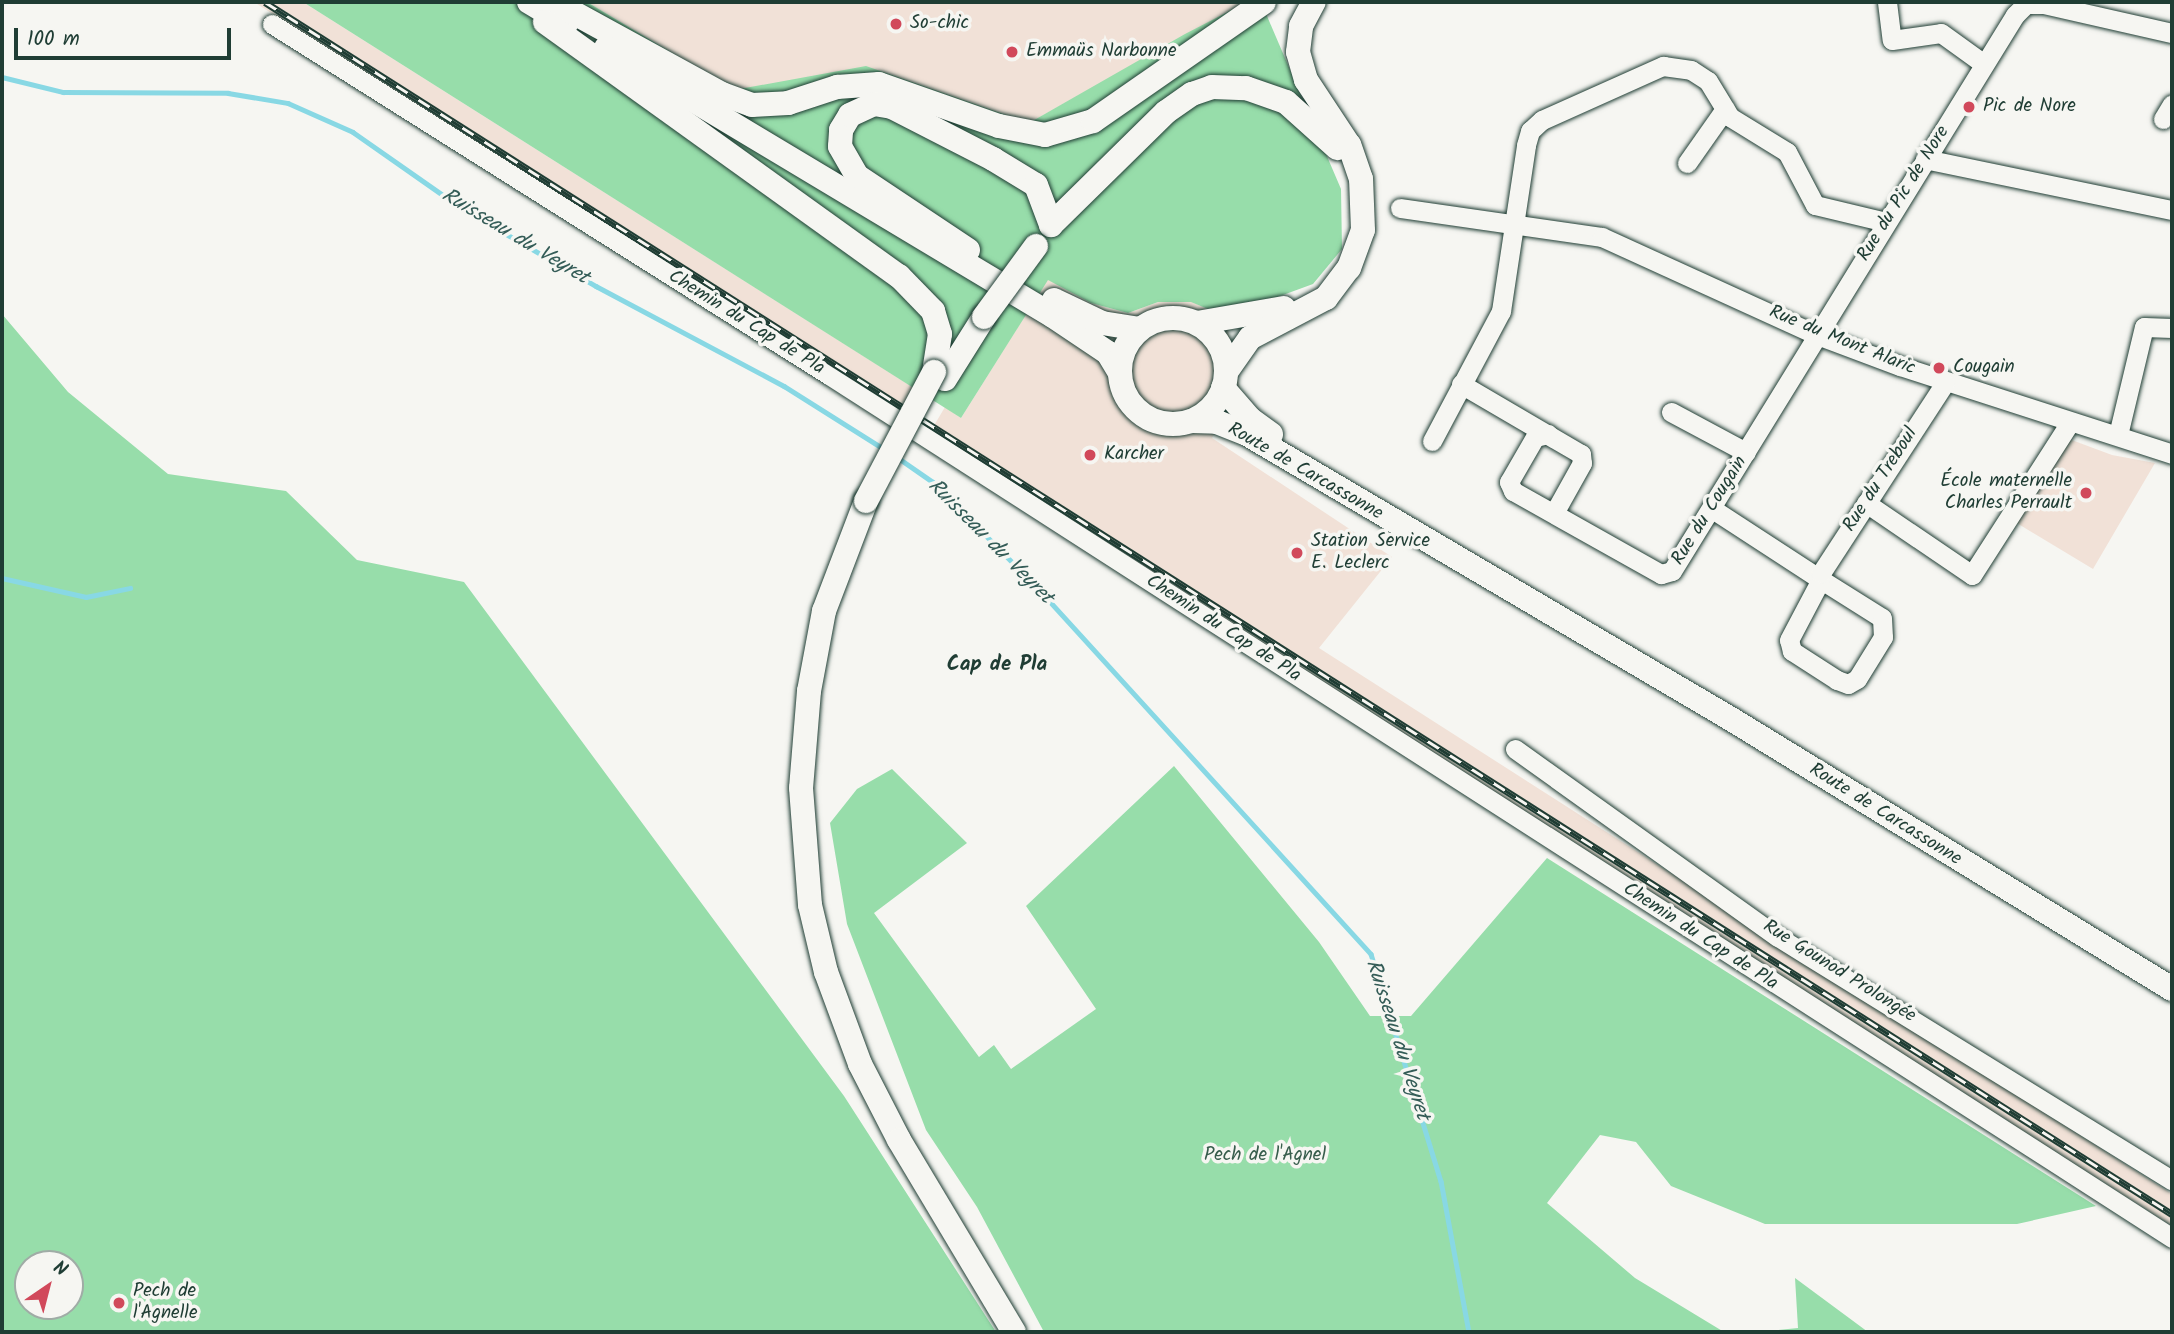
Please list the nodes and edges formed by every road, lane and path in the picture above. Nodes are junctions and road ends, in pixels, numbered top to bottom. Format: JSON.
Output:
{"nodes":[{"id":1,"x":516,"y":2,"type":"edge"},
{"id":2,"x":529,"y":2,"type":"edge"},
{"id":3,"x":553,"y":2,"type":"edge"},
{"id":4,"x":1264,"y":2,"type":"edge"},
{"id":5,"x":1280,"y":2,"type":"edge"},
{"id":6,"x":1314,"y":2,"type":"edge"},
{"id":7,"x":1887,"y":2,"type":"edge"},
{"id":8,"x":2103,"y":10,"type":"edge"},
{"id":9,"x":272,"y":24,"type":"dead end"},
{"id":10,"x":2172,"y":33,"type":"edge"},
{"id":11,"x":1984,"y":64,"type":"junction"},
{"id":12,"x":1725,"y":109,"type":"junction"},
{"id":13,"x":1925,"y":159,"type":"junction"},
{"id":14,"x":1688,"y":163,"type":"dead end"},
{"id":15,"x":1361,"y":179,"type":"junction"},
{"id":16,"x":1400,"y":208,"type":"dead end"},
{"id":17,"x":2172,"y":210,"type":"edge"},
{"id":18,"x":1886,"y":222,"type":"junction"},
{"id":19,"x":1051,"y":225,"type":"junction"},
{"id":20,"x":1514,"y":225,"type":"junction"},
{"id":21,"x":998,"y":270,"type":"junction"},
{"id":22,"x":1336,"y":285,"type":"junction"},
{"id":23,"x":1197,"y":323,"type":"junction"},
{"id":24,"x":2172,"y":328,"type":"edge"},
{"id":25,"x":1139,"y":329,"type":"junction"},
{"id":26,"x":1817,"y":335,"type":"junction"},
{"id":27,"x":1119,"y":371,"type":"junction"},
{"id":28,"x":940,"y":376,"type":"junction"},
{"id":29,"x":1224,"y":380,"type":"junction"},
{"id":30,"x":1945,"y":383,"type":"junction"},
{"id":31,"x":1461,"y":384,"type":"junction"},
{"id":32,"x":1671,"y":412,"type":"dead end"},
{"id":33,"x":1192,"y":421,"type":"junction"},
{"id":34,"x":2069,"y":424,"type":"junction"},
{"id":35,"x":1548,"y":434,"type":"junction"},
{"id":36,"x":2118,"y":435,"type":"junction"},
{"id":37,"x":1432,"y":441,"type":"dead end"},
{"id":38,"x":1746,"y":452,"type":"junction"},
{"id":39,"x":2172,"y":454,"type":"edge"},
{"id":40,"x":869,"y":502,"type":"junction"},
{"id":41,"x":1866,"y":503,"type":"junction"},
{"id":42,"x":1714,"y":510,"type":"junction"},
{"id":43,"x":1554,"y":513,"type":"junction"},
{"id":44,"x":1820,"y":579,"type":"junction"},
{"id":45,"x":1597,"y":639,"type":"junction"},
{"id":46,"x":1516,"y":749,"type":"dead end"},
{"id":47,"x":2172,"y":989,"type":"edge"},
{"id":48,"x":2172,"y":1180,"type":"edge"},
{"id":49,"x":2172,"y":1238,"type":"edge"},
{"id":50,"x":1014,"y":1332,"type":"edge"},
{"id":51,"x":1026,"y":1332,"type":"edge"}],
"edges":[{"from":1,"to":28,"type":"main road"},
{"from":2,"to":27,"type":"main road"},
{"from":3,"to":4,"type":"main road"},
{"from":3,"to":21,"type":"main road"},
{"from":5,"to":19,"type":"main road"},
{"from":6,"to":15,"type":"main road"},
{"from":7,"to":11,"type":"street"},
{"from":8,"to":10,"type":"street","name":"Rue du Pic de Nore"},
{"from":8,"to":11,"type":"street","name":"Rue du Pic de Nore"},
{"from":9,"to":49,"type":"street","name":"Chemin du Cap de Pla"},
{"from":11,"to":13,"type":"street","name":"Rue du Pic de Nore"},
{"from":12,"to":14,"type":"street"},
{"from":12,"to":18,"type":"street"},
{"from":12,"to":20,"type":"street"},
{"from":13,"to":17,"type":"street"},
{"from":13,"to":18,"type":"street","name":"Rue du Pic de Nore"},
{"from":15,"to":19,"type":"main road"},
{"from":15,"to":22,"type":"main road"},
{"from":16,"to":20,"type":"street","name":"Rue du Mont Alaric"},
{"from":18,"to":26,"type":"street","name":"Rue du Pic de Nore"},
{"from":19,"to":21,"type":"main road"},
{"from":19,"to":28,"type":"main road","bridge":true},
{"from":20,"to":26,"type":"street","name":"Rue du Mont Alaric"},
{"from":20,"to":31,"type":"street"},
{"from":21,"to":25,"type":"main road"},
{"from":22,"to":23,"type":"main road"},
{"from":22,"to":29,"type":"main road"},
{"from":23,"to":25,"type":"main road"},
{"from":23,"to":29,"type":"main road"},
{"from":24,"to":36,"type":"street"},
{"from":25,"to":27,"type":"main road"},
{"from":26,"to":30,"type":"street","name":"Rue du Mont Alaric"},
{"from":26,"to":38,"type":"street","name":"Rue du Cougain"},
{"from":27,"to":33,"type":"main road"},
{"from":28,"to":40,"type":"main road","bridge":true},
{"from":29,"to":33,"type":"main road"},
{"from":29,"to":45,"type":"main road","name":"Route de Carcassonne"},
{"from":30,"to":34,"type":"street","name":"Rue du Mont Alaric"},
{"from":30,"to":41,"type":"street","name":"Rue du Treboul"},
{"from":31,"to":35,"type":"street"},
{"from":31,"to":37,"type":"street"},
{"from":32,"to":38,"type":"street"},
{"from":33,"to":45,"type":"main road","name":"Route de Carcassonne"},
{"from":34,"to":36,"type":"street","name":"Rue du Mont Alaric"},
{"from":34,"to":41,"type":"street"},
{"from":35,"to":43,"type":"street"},
{"from":35,"to":43,"type":"street","name":"Rue du Cougain"},
{"from":36,"to":39,"type":"street","name":"Rue du Mont Alaric"},
{"from":38,"to":42,"type":"street","name":"Rue du Cougain"},
{"from":40,"to":50,"type":"main road"},
{"from":40,"to":51,"type":"main road"},
{"from":41,"to":44,"type":"street","name":"Rue du Treboul"},
{"from":42,"to":43,"type":"street","name":"Rue du Cougain"},
{"from":42,"to":44,"type":"street"},
{"from":44,"to":44,"type":"street","name":"Rue du Treboul"},
{"from":45,"to":47,"type":"main road","name":"Route de Carcassonne"},
{"from":46,"to":48,"type":"street","name":"Rue Gounod Prolongée"}]}
